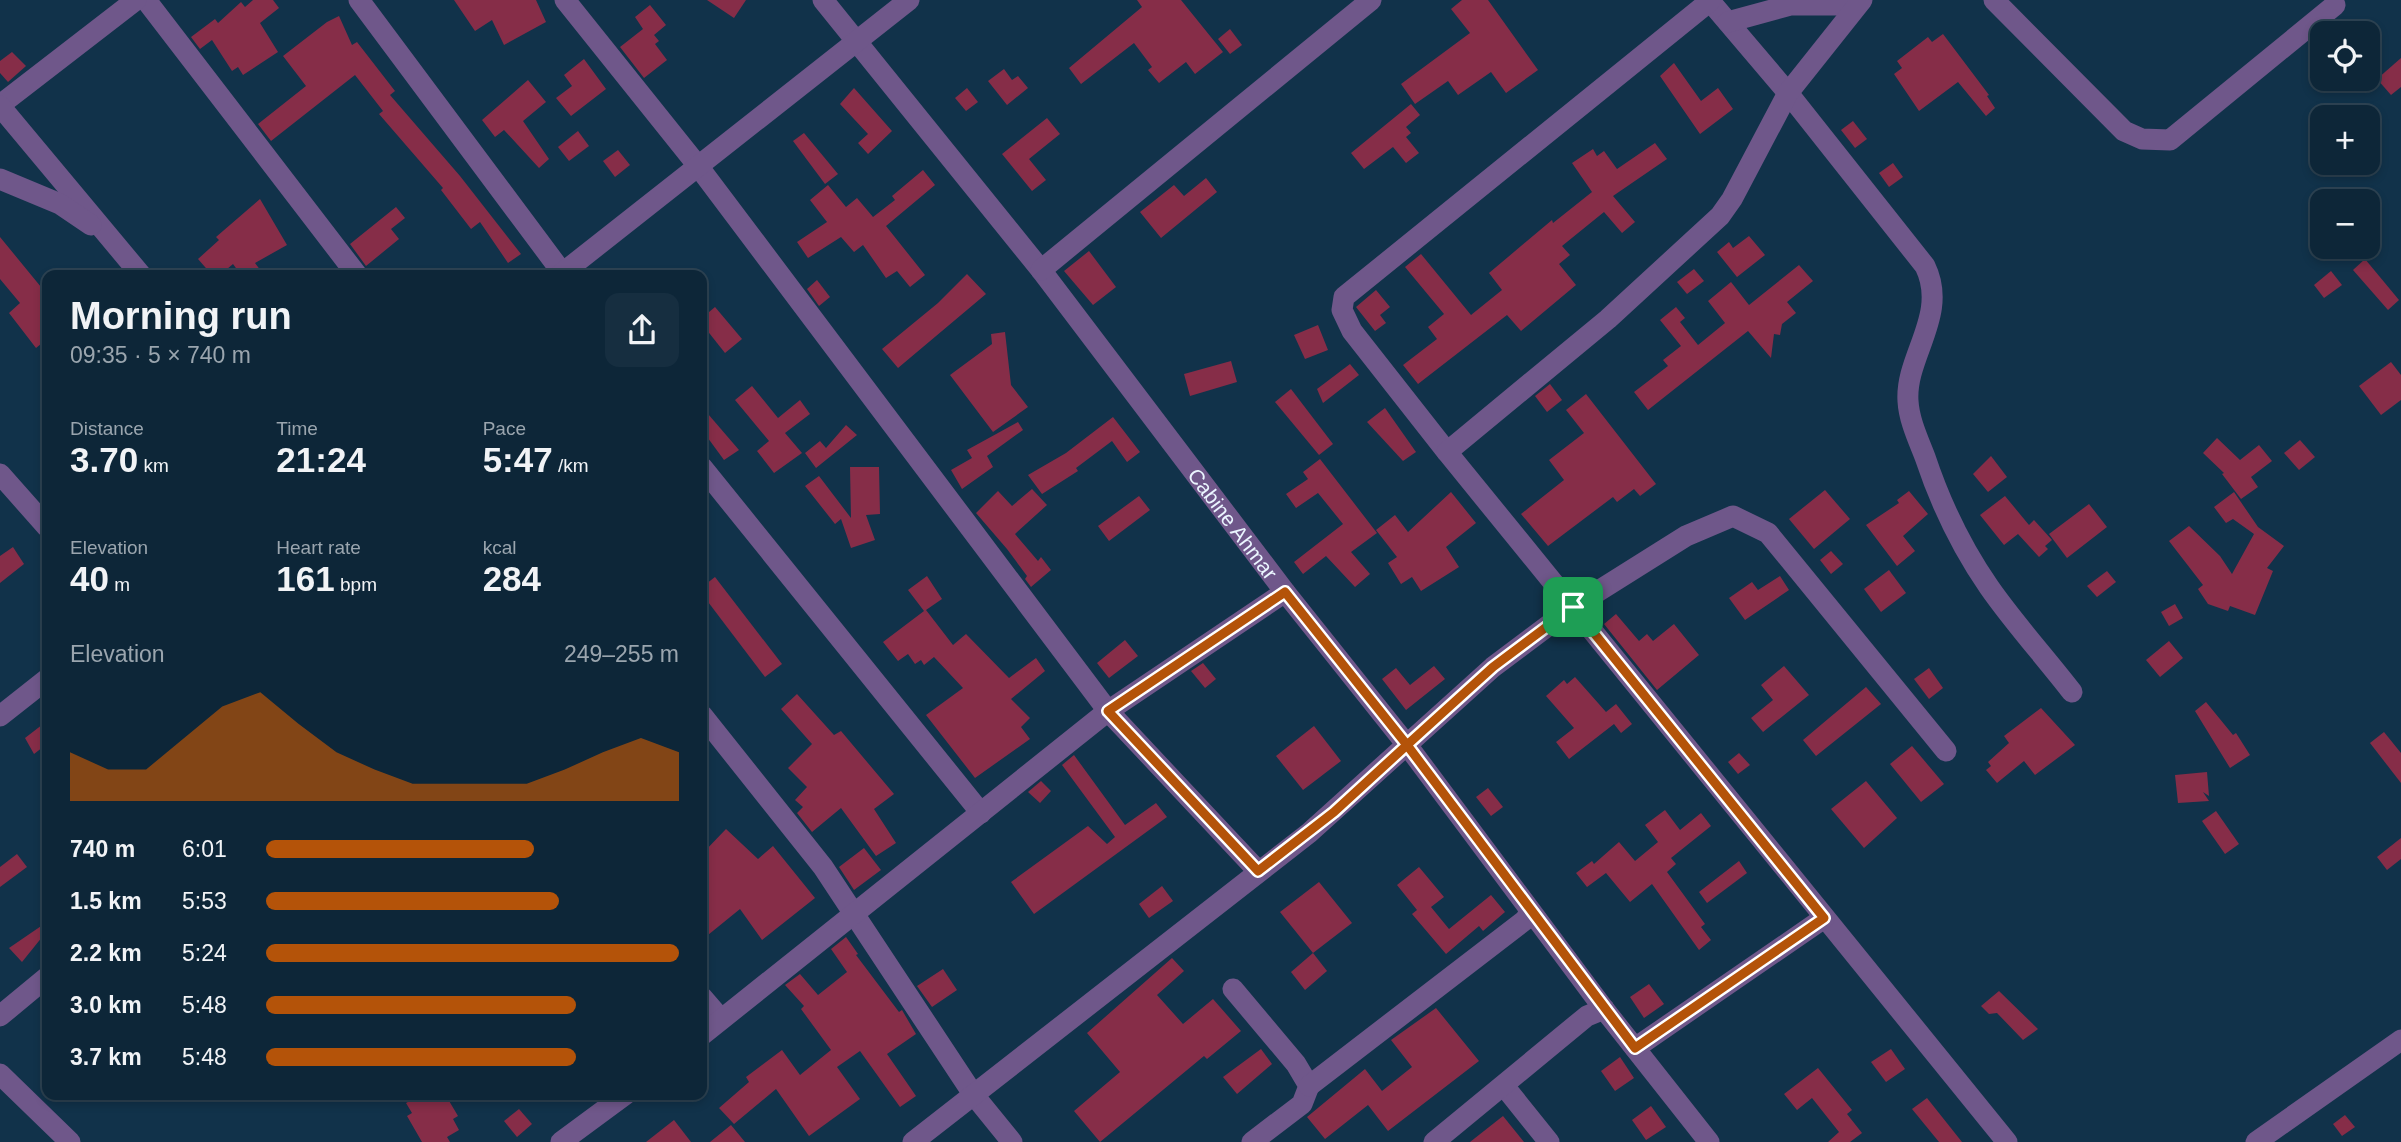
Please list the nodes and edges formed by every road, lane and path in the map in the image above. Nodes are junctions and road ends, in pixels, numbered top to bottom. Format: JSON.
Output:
{"nodes":[{"id":1,"x":136,"y":0,"type":"edge"},
{"id":2,"x":146,"y":0,"type":"edge"},
{"id":3,"x":359,"y":0,"type":"edge"},
{"id":4,"x":565,"y":0,"type":"edge"},
{"id":5,"x":823,"y":0,"type":"edge"},
{"id":6,"x":909,"y":0,"type":"edge"},
{"id":7,"x":1371,"y":0,"type":"edge"},
{"id":8,"x":1994,"y":0,"type":"edge"},
{"id":9,"x":1710,"y":1,"type":"edge"},
{"id":10,"x":2336,"y":2,"type":"edge"},
{"id":11,"x":1860,"y":3,"type":"edge"},
{"id":12,"x":1728,"y":22,"type":"junction"},
{"id":13,"x":855,"y":43,"type":"junction"},
{"id":14,"x":1788,"y":93,"type":"junction"},
{"id":15,"x":0,"y":105,"type":"edge"},
{"id":16,"x":698,"y":166,"type":"junction"},
{"id":17,"x":0,"y":179,"type":"edge"},
{"id":18,"x":114,"y":241,"type":"junction"},
{"id":19,"x":137,"y":270,"type":"edge"},
{"id":20,"x":353,"y":270,"type":"edge"},
{"id":21,"x":559,"y":270,"type":"edge"},
{"id":22,"x":567,"y":270,"type":"edge"},
{"id":23,"x":1041,"y":270,"type":"junction"},
{"id":24,"x":1447,"y":452,"type":"junction"},
{"id":25,"x":707,"y":473,"type":"edge"},
{"id":26,"x":0,"y":474,"type":"edge"},
{"id":27,"x":42,"y":521,"type":"edge"},
{"id":28,"x":1285,"y":592,"type":"junction"},
{"id":29,"x":1573,"y":607,"type":"junction"},
{"id":30,"x":42,"y":683,"type":"edge"},
{"id":31,"x":2072,"y":692,"type":"dead end"},
{"id":32,"x":1108,"y":711,"type":"junction"},
{"id":33,"x":0,"y":716,"type":"edge"},
{"id":34,"x":707,"y":721,"type":"edge"},
{"id":35,"x":1407,"y":745,"type":"junction"},
{"id":36,"x":1946,"y":751,"type":"dead end"},
{"id":37,"x":981,"y":813,"type":"junction"},
{"id":38,"x":1258,"y":871,"type":"junction"},
{"id":39,"x":1530,"y":912,"type":"junction"},
{"id":40,"x":855,"y":915,"type":"junction"},
{"id":41,"x":1824,"y":918,"type":"junction"},
{"id":42,"x":42,"y":982,"type":"edge"},
{"id":43,"x":1233,"y":989,"type":"dead end"},
{"id":44,"x":707,"y":1003,"type":"edge"},
{"id":45,"x":1604,"y":1009,"type":"junction"},
{"id":46,"x":0,"y":1016,"type":"edge"},
{"id":47,"x":721,"y":1020,"type":"junction"},
{"id":48,"x":707,"y":1031,"type":"edge"},
{"id":49,"x":2401,"y":1040,"type":"edge"},
{"id":50,"x":1635,"y":1048,"type":"junction"},
{"id":51,"x":0,"y":1074,"type":"edge"},
{"id":52,"x":1309,"y":1086,"type":"junction"},
{"id":53,"x":1504,"y":1086,"type":"junction"},
{"id":54,"x":973,"y":1094,"type":"junction"},
{"id":55,"x":618,"y":1100,"type":"edge"},
{"id":56,"x":70,"y":1142,"type":"edge"},
{"id":57,"x":561,"y":1142,"type":"edge"},
{"id":58,"x":913,"y":1142,"type":"edge"},
{"id":59,"x":1012,"y":1142,"type":"edge"},
{"id":60,"x":1252,"y":1142,"type":"edge"},
{"id":61,"x":1434,"y":1142,"type":"edge"},
{"id":62,"x":1549,"y":1142,"type":"edge"},
{"id":63,"x":1709,"y":1142,"type":"edge"},
{"id":64,"x":2007,"y":1142,"type":"edge"},
{"id":65,"x":2256,"y":1142,"type":"edge"}],
"edges":[{"from":1,"to":15,"type":"street"},
{"from":2,"to":20,"type":"street"},
{"from":3,"to":21,"type":"street"},
{"from":4,"to":16,"type":"street"},
{"from":5,"to":13,"type":"street","name":"Cabine Ahmar"},
{"from":6,"to":13,"type":"street"},
{"from":7,"to":23,"type":"street"},
{"from":8,"to":10,"type":"street"},
{"from":9,"to":12,"type":"street"},
{"from":9,"to":24,"type":"street"},
{"from":11,"to":12,"type":"street"},
{"from":11,"to":14,"type":"street"},
{"from":12,"to":14,"type":"street"},
{"from":13,"to":16,"type":"street"},
{"from":13,"to":23,"type":"street","name":"Cabine Ahmar"},
{"from":14,"to":24,"type":"street"},
{"from":14,"to":31,"type":"street"},
{"from":15,"to":18,"type":"street"},
{"from":16,"to":22,"type":"street"},
{"from":16,"to":32,"type":"street"},
{"from":17,"to":18,"type":"street"},
{"from":18,"to":19,"type":"street"},
{"from":23,"to":28,"type":"street","name":"Cabine Ahmar"},
{"from":24,"to":29,"type":"street"},
{"from":25,"to":37,"type":"street"},
{"from":26,"to":27,"type":"street"},
{"from":28,"to":32,"type":"street"},
{"from":28,"to":35,"type":"street","name":"Cabine Ahmar"},
{"from":29,"to":35,"type":"street"},
{"from":29,"to":36,"type":"street"},
{"from":29,"to":41,"type":"street"},
{"from":30,"to":33,"type":"street"},
{"from":32,"to":37,"type":"street"},
{"from":32,"to":38,"type":"street"},
{"from":34,"to":40,"type":"street"},
{"from":35,"to":38,"type":"street"},
{"from":35,"to":39,"type":"street","name":"Cabine Ahmar"},
{"from":37,"to":40,"type":"street"},
{"from":38,"to":54,"type":"street"},
{"from":39,"to":45,"type":"street","name":"Cabine Ahmar"},
{"from":39,"to":52,"type":"street"},
{"from":40,"to":47,"type":"street"},
{"from":40,"to":54,"type":"street"},
{"from":41,"to":50,"type":"street"},
{"from":41,"to":64,"type":"street"},
{"from":42,"to":46,"type":"street"},
{"from":43,"to":52,"type":"street"},
{"from":44,"to":47,"type":"street"},
{"from":45,"to":50,"type":"street","name":"Cabine Ahmar"},
{"from":45,"to":53,"type":"street"},
{"from":47,"to":48,"type":"street"},
{"from":49,"to":65,"type":"street"},
{"from":50,"to":63,"type":"street","name":"Cabine Ahmar"},
{"from":51,"to":56,"type":"street"},
{"from":52,"to":60,"type":"street"},
{"from":53,"to":61,"type":"street"},
{"from":53,"to":62,"type":"street"},
{"from":54,"to":58,"type":"street"},
{"from":54,"to":59,"type":"street"},
{"from":55,"to":57,"type":"street"}]}
